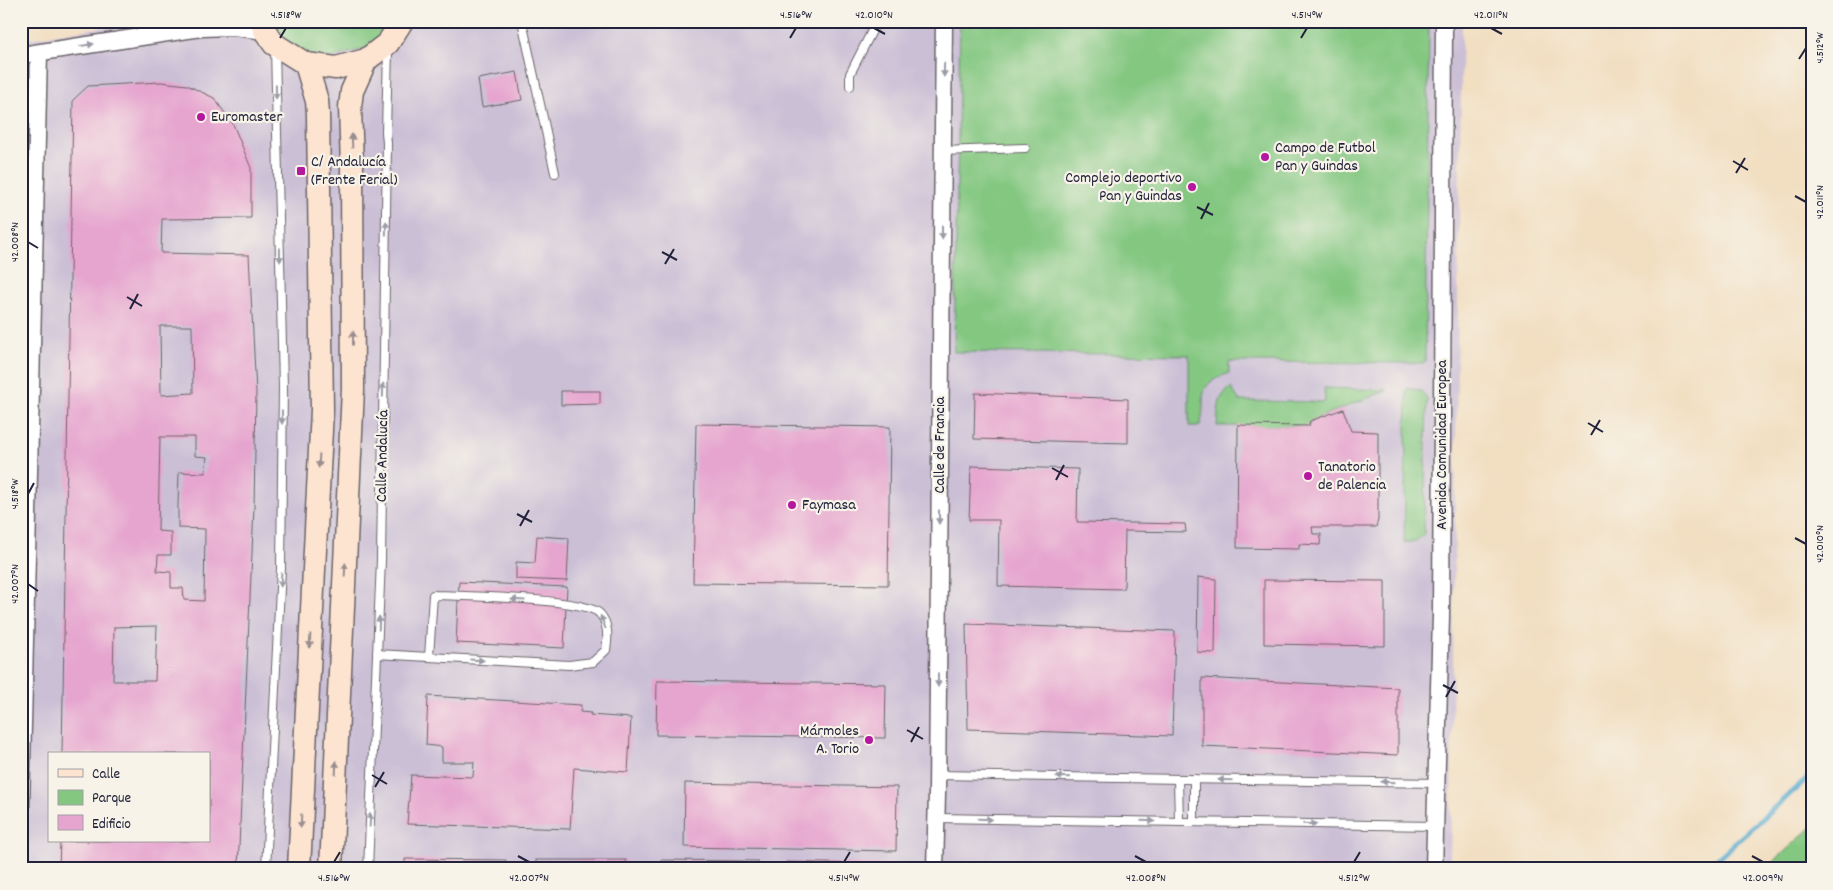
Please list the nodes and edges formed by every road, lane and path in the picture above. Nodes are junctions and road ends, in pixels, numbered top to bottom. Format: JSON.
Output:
{"nodes":[{"id":1,"x":402,"y":21,"type":"edge"},
{"id":2,"x":522,"y":21,"type":"edge"},
{"id":3,"x":876,"y":21,"type":"edge"},
{"id":4,"x":944,"y":21,"type":"edge"},
{"id":5,"x":1444,"y":21,"type":"edge"},
{"id":6,"x":267,"y":32,"type":"edge"},
{"id":7,"x":388,"y":43,"type":"junction"},
{"id":8,"x":39,"y":53,"type":"junction"},
{"id":9,"x":21,"y":55,"type":"edge"},
{"id":10,"x":366,"y":60,"type":"junction"},
{"id":11,"x":306,"y":64,"type":"junction"},
{"id":12,"x":850,"y":86,"type":"dead end"},
{"id":13,"x":1025,"y":148,"type":"dead end"},
{"id":14,"x":942,"y":152,"type":"junction"},
{"id":15,"x":555,"y":173,"type":"dead end"},
{"id":16,"x":377,"y":654,"type":"junction"},
{"id":17,"x":429,"y":657,"type":"junction"},
{"id":18,"x":937,"y":775,"type":"junction"},
{"id":19,"x":1178,"y":779,"type":"junction"},
{"id":20,"x":1194,"y":779,"type":"junction"},
{"id":21,"x":1437,"y":783,"type":"junction"},
{"id":22,"x":21,"y":807,"type":"edge"},
{"id":23,"x":936,"y":818,"type":"junction"},
{"id":24,"x":1179,"y":822,"type":"junction"},
{"id":25,"x":1194,"y":822,"type":"junction"},
{"id":26,"x":1435,"y":826,"type":"junction"},
{"id":27,"x":266,"y":869,"type":"edge"},
{"id":28,"x":299,"y":869,"type":"edge"},
{"id":29,"x":331,"y":869,"type":"edge"},
{"id":30,"x":368,"y":869,"type":"edge"},
{"id":31,"x":935,"y":869,"type":"edge"},
{"id":32,"x":1434,"y":869,"type":"edge"}],
"edges":[{"from":1,"to":7,"type":"main road"},
{"from":2,"to":15,"type":"lane"},
{"from":3,"to":12,"type":"lane"},
{"from":4,"to":14,"type":"street","name":"Calle de Francia","one_way":true},
{"from":5,"to":21,"type":"street","name":"Avenida Comunidad Europea"},
{"from":8,"to":6,"type":"street","one_way":true},
{"from":6,"to":11,"type":"main road"},
{"from":6,"to":27,"type":"lane","one_way":true},
{"from":7,"to":10,"type":"main road"},
{"from":16,"to":7,"type":"lane","name":"Calle Andalucía","one_way":true},
{"from":8,"to":9,"type":"street"},
{"from":8,"to":22,"type":"street"},
{"from":10,"to":11,"type":"main road"},
{"from":29,"to":10,"type":"main road","name":"Calle Andalucía","one_way":true},
{"from":11,"to":28,"type":"main road","one_way":true},
{"from":13,"to":14,"type":"lane"},
{"from":14,"to":18,"type":"street","name":"Calle de Francia","one_way":true},
{"from":16,"to":17,"type":"lane"},
{"from":30,"to":16,"type":"lane","name":"Calle Andalucía","one_way":true},
{"from":17,"to":17,"type":"lane","one_way":true},
{"from":19,"to":18,"type":"lane","one_way":true},
{"from":18,"to":23,"type":"street","name":"Calle de Francia"},
{"from":19,"to":20,"type":"lane"},
{"from":19,"to":24,"type":"lane"},
{"from":21,"to":20,"type":"lane","one_way":true},
{"from":20,"to":25,"type":"lane"},
{"from":21,"to":26,"type":"street","name":"Avenida Comunidad Europea"},
{"from":23,"to":24,"type":"lane","one_way":true},
{"from":23,"to":31,"type":"street","name":"Calle de Francia"},
{"from":24,"to":25,"type":"lane"},
{"from":25,"to":26,"type":"lane","one_way":true},
{"from":26,"to":32,"type":"street","name":"Avenida Comunidad Europea"}]}
